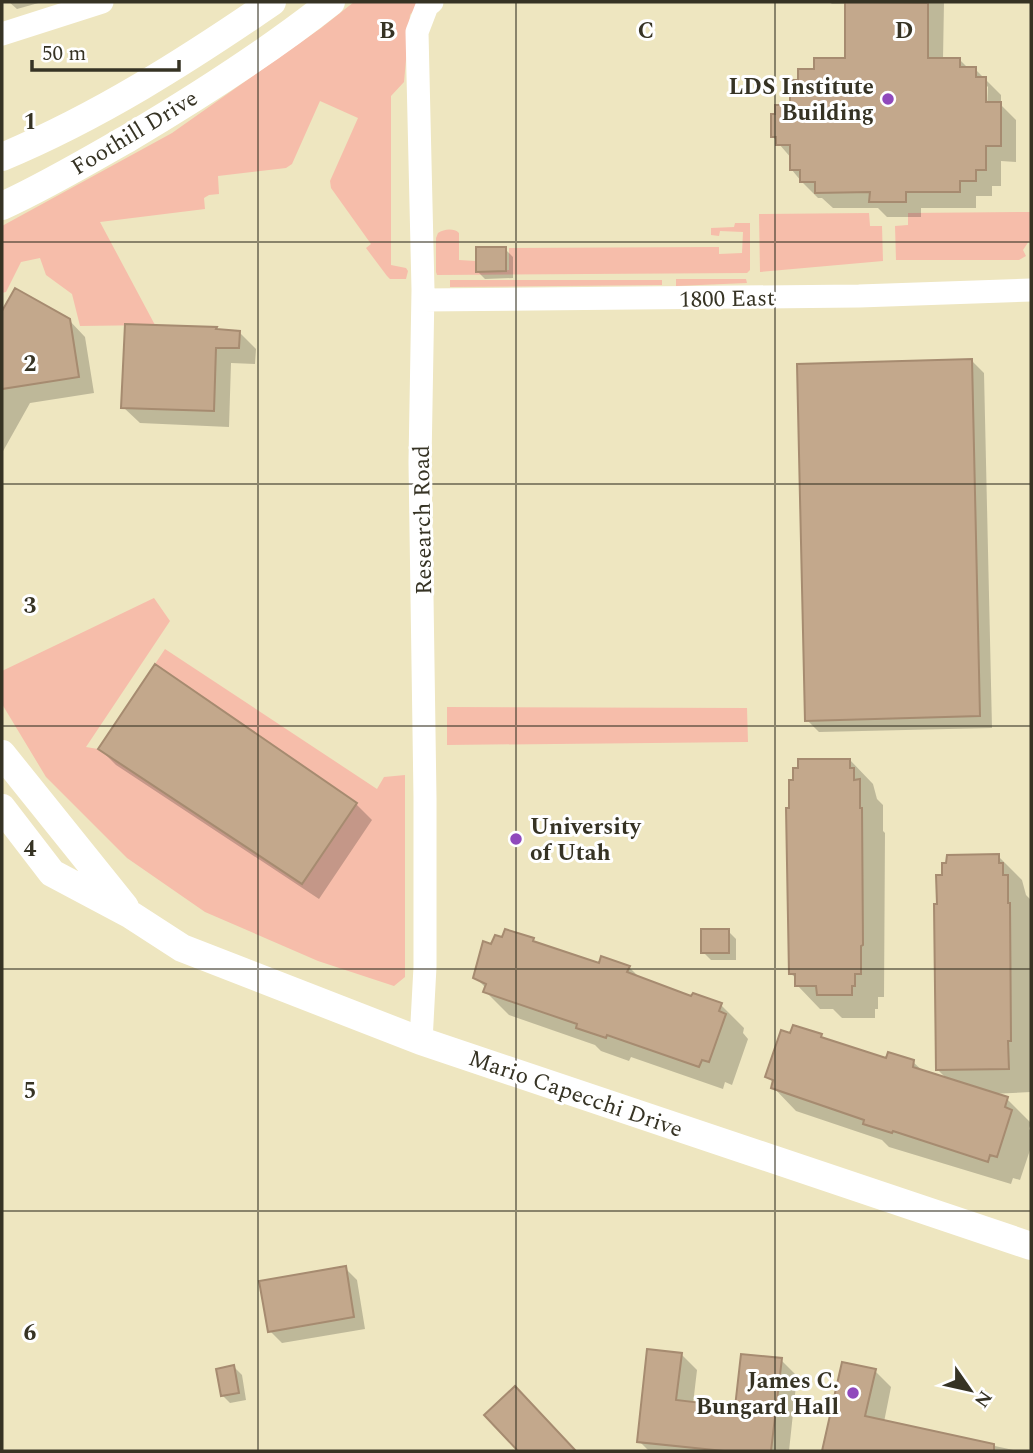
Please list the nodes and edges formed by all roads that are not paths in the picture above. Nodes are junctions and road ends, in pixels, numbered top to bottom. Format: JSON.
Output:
{"nodes":[{"id":1,"x":102,"y":2,"type":"edge"},
{"id":2,"x":272,"y":2,"type":"edge"},
{"id":3,"x":331,"y":2,"type":"edge"},
{"id":4,"x":432,"y":2,"type":"edge"},
{"id":5,"x":2,"y":34,"type":"edge"},
{"id":6,"x":2,"y":157,"type":"edge"},
{"id":7,"x":2,"y":206,"type":"edge"},
{"id":8,"x":1031,"y":290,"type":"edge"},
{"id":9,"x":423,"y":300,"type":"junction"},
{"id":10,"x":2,"y":754,"type":"edge"},
{"id":11,"x":2,"y":808,"type":"edge"},
{"id":12,"x":131,"y":915,"type":"junction"},
{"id":13,"x":421,"y":1041,"type":"junction"},
{"id":14,"x":1031,"y":1246,"type":"edge"}],
"edges":[{"from":1,"to":5,"type":"street"},
{"from":2,"to":6,"type":"main road","name":"Foothill Drive"},
{"from":3,"to":7,"type":"main road","name":"Foothill Drive"},
{"from":4,"to":9,"type":"street","name":"Research Road"},
{"from":8,"to":9,"type":"street","name":"1800 East"},
{"from":9,"to":13,"type":"street","name":"Research Road"},
{"from":10,"to":12,"type":"main road","name":"Mario Capecchi Drive"},
{"from":11,"to":12,"type":"main road","name":"Mario Capecchi Drive"},
{"from":12,"to":13,"type":"main road","name":"Mario Capecchi Drive"},
{"from":13,"to":14,"type":"main road","name":"Mario Capecchi Drive"}]}
